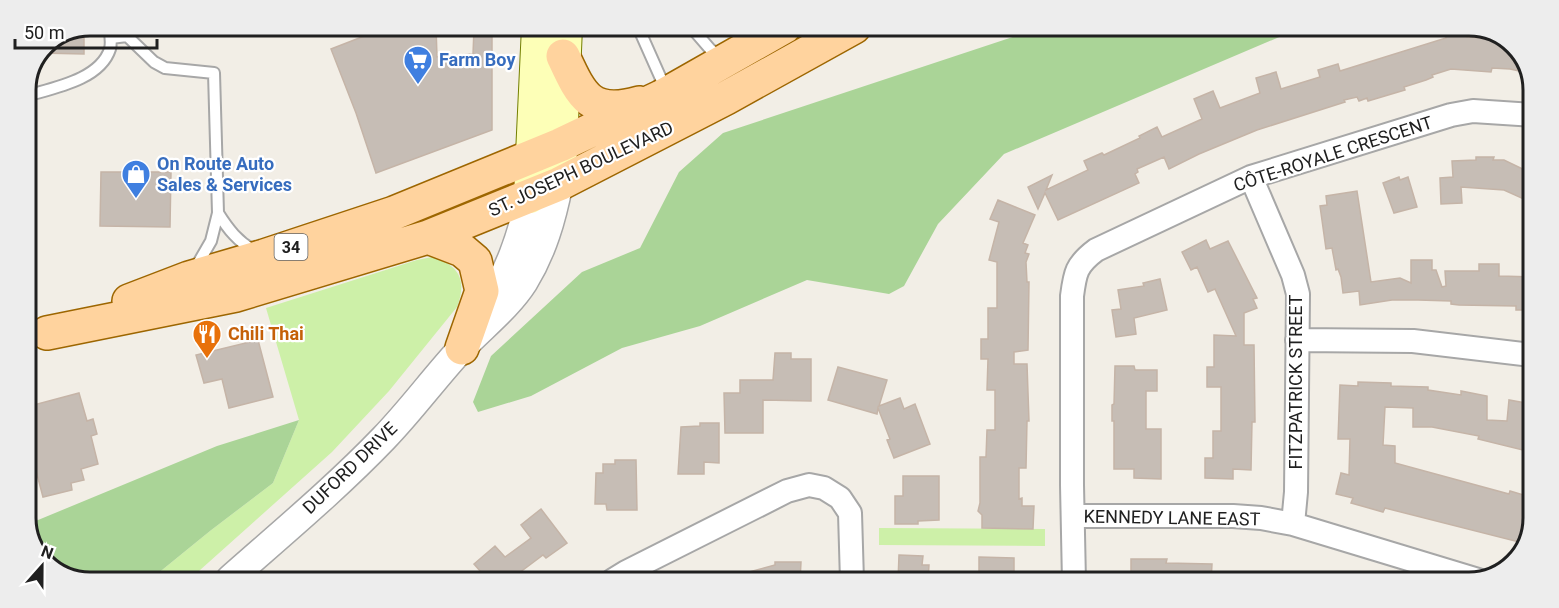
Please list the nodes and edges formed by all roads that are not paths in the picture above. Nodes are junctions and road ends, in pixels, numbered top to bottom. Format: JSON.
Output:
{"nodes":[{"id":1,"x":539,"y":36,"type":"edge"},
{"id":2,"x":641,"y":36,"type":"edge"},
{"id":3,"x":699,"y":36,"type":"edge"},
{"id":4,"x":763,"y":36,"type":"edge"},
{"id":5,"x":838,"y":36,"type":"edge"},
{"id":6,"x":111,"y":38,"type":"joint"},
{"id":7,"x":564,"y":41,"type":"edge"},
{"id":8,"x":724,"y":60,"type":"junction"},
{"id":9,"x":36,"y":93,"type":"edge"},
{"id":10,"x":664,"y":95,"type":"junction"},
{"id":11,"x":1523,"y":114,"type":"edge"},
{"id":12,"x":546,"y":151,"type":"junction"},
{"id":13,"x":1251,"y":177,"type":"junction"},
{"id":14,"x":559,"y":184,"type":"junction"},
{"id":15,"x":530,"y":197,"type":"junction"},
{"id":16,"x":218,"y":213,"type":"junction"},
{"id":17,"x":428,"y":237,"type":"junction"},
{"id":18,"x":264,"y":256,"type":"junction"},
{"id":19,"x":189,"y":278,"type":"junction"},
{"id":20,"x":36,"y":336,"type":"edge"},
{"id":21,"x":1297,"y":340,"type":"junction"},
{"id":22,"x":462,"y":348,"type":"junction"},
{"id":23,"x":1523,"y":354,"type":"edge"},
{"id":24,"x":1073,"y":516,"type":"junction"},
{"id":25,"x":1293,"y":524,"type":"junction"},
{"id":26,"x":238,"y":572,"type":"edge"},
{"id":27,"x":626,"y":572,"type":"edge"},
{"id":28,"x":852,"y":572,"type":"edge"},
{"id":29,"x":1074,"y":572,"type":"edge"},
{"id":30,"x":1452,"y":572,"type":"edge"}],
"edges":[{"from":1,"to":12,"type":"main road"},
{"from":2,"to":10,"type":"lane"},
{"from":3,"to":8,"type":"lane"},
{"from":4,"to":8,"type":"main road","name":"ST. JOSEPH BOULEVARD","number":"34"},
{"from":5,"to":14,"type":"main road","name":"ST. JOSEPH BOULEVARD","number":"34"},
{"from":6,"to":9,"type":"lane"},
{"from":6,"to":16,"type":"lane"},
{"from":7,"to":10,"type":"main road"},
{"from":7,"to":12,"type":"main road"},
{"from":8,"to":10,"type":"main road","name":"ST. JOSEPH BOULEVARD","number":"34"},
{"from":10,"to":12,"type":"main road","name":"ST. JOSEPH BOULEVARD","number":"34"},
{"from":11,"to":13,"type":"street","name":"CÔTE-ROYALE CRESCENT"},
{"from":12,"to":14,"type":"main road"},
{"from":12,"to":15,"type":"main road"},
{"from":12,"to":18,"type":"main road","name":"ST. JOSEPH BOULEVARD","number":"34"},
{"from":13,"to":21,"type":"street","name":"FITZPATRICK STREET"},
{"from":13,"to":24,"type":"street","name":"CÔTE-ROYALE CRESCENT"},
{"from":14,"to":15,"type":"main road","name":"ST. JOSEPH BOULEVARD","number":"34"},
{"from":14,"to":22,"type":"street","name":"DUFORD DRIVE"},
{"from":15,"to":17,"type":"main road","name":"ST. JOSEPH BOULEVARD","number":"34"},
{"from":15,"to":22,"type":"street","name":"DUFORD DRIVE"},
{"from":16,"to":18,"type":"lane"},
{"from":16,"to":19,"type":"lane"},
{"from":17,"to":20,"type":"main road","name":"ST. JOSEPH BOULEVARD","number":"34"},
{"from":17,"to":22,"type":"main road"},
{"from":18,"to":19,"type":"main road","name":"ST. JOSEPH BOULEVARD","number":"34"},
{"from":19,"to":20,"type":"main road","name":"ST. JOSEPH BOULEVARD","number":"34"},
{"from":21,"to":23,"type":"street"},
{"from":21,"to":25,"type":"street","name":"FITZPATRICK STREET"},
{"from":22,"to":26,"type":"street","name":"DUFORD DRIVE"},
{"from":24,"to":25,"type":"street","name":"KENNEDY LANE EAST"},
{"from":24,"to":29,"type":"street","name":"CÔTE-ROYALE CRESCENT"},
{"from":25,"to":30,"type":"street","name":"KENNEDY LANE EAST"},
{"from":27,"to":28,"type":"street"}]}
